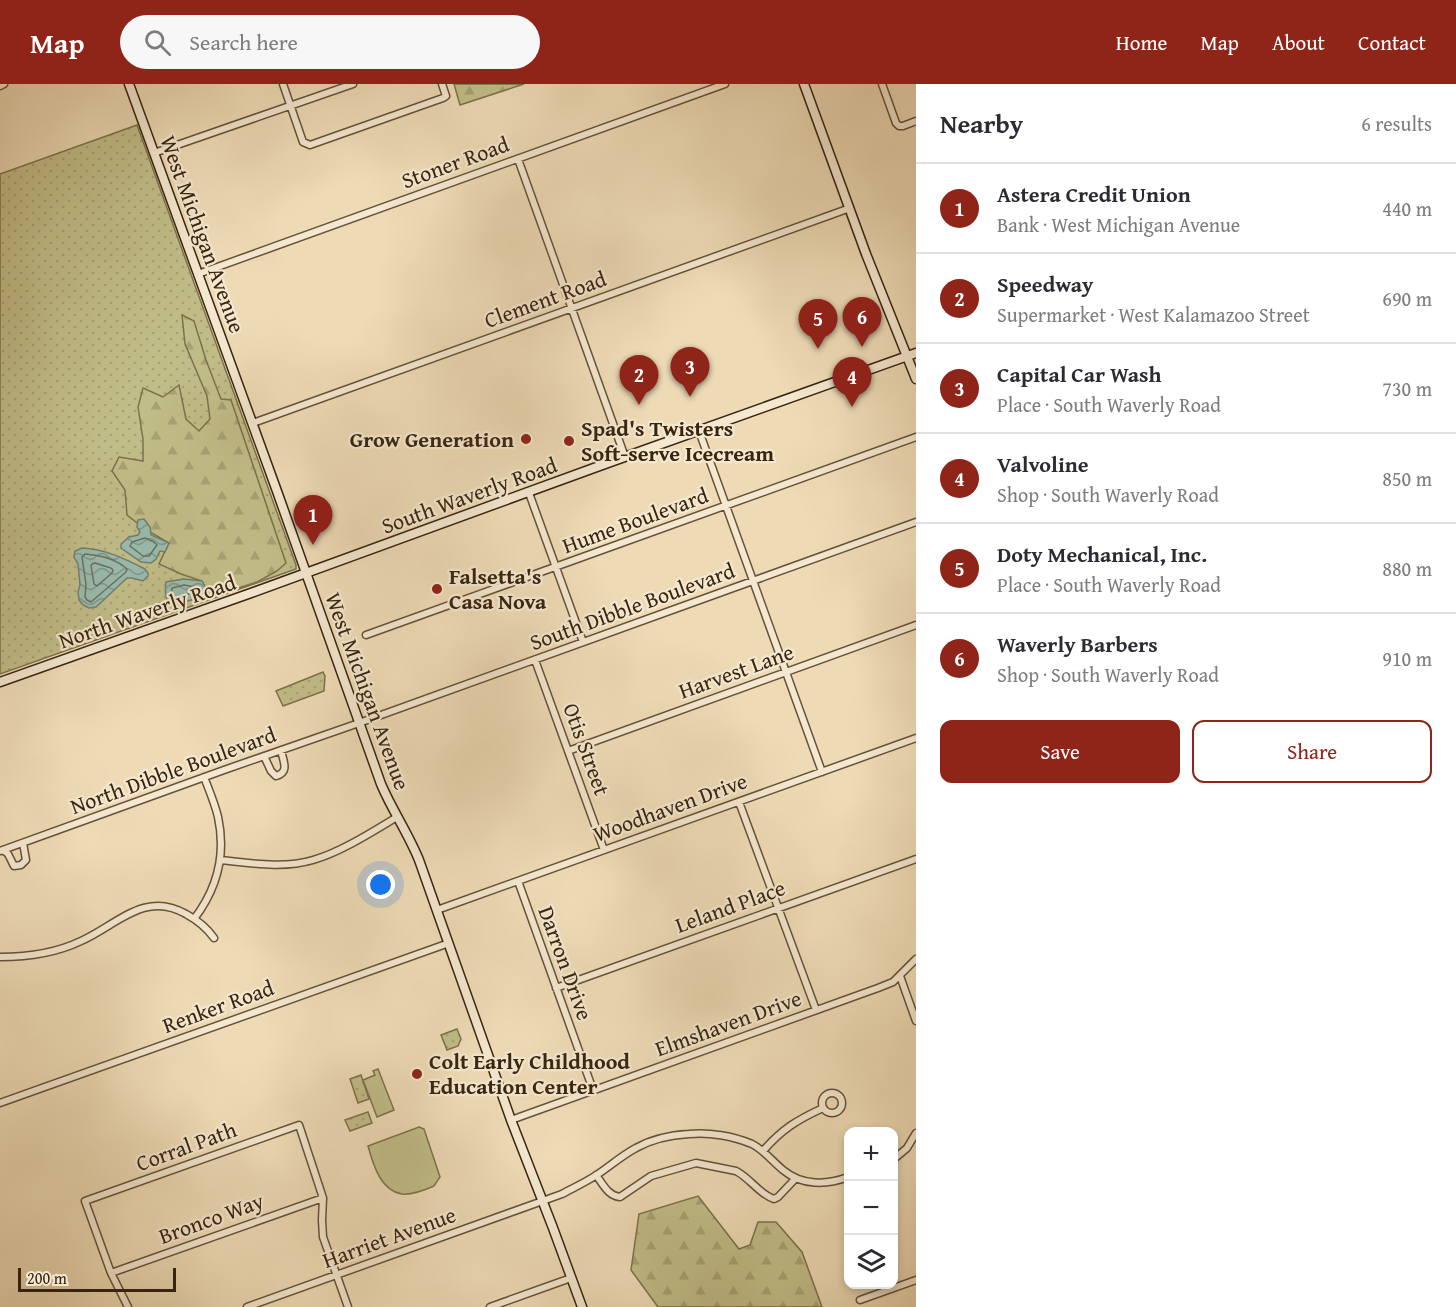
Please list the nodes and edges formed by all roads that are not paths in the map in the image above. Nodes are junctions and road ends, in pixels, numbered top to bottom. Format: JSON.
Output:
{"nodes":[{"id":1,"x":4,"y":84,"type":"edge"},
{"id":2,"x":129,"y":84,"type":"edge"},
{"id":3,"x":283,"y":84,"type":"edge"},
{"id":4,"x":353,"y":84,"type":"edge"},
{"id":5,"x":442,"y":84,"type":"edge"},
{"id":6,"x":724,"y":84,"type":"edge"},
{"id":7,"x":804,"y":84,"type":"edge"},
{"id":8,"x":882,"y":84,"type":"edge"},
{"id":9,"x":0,"y":86,"type":"edge"},
{"id":10,"x":290,"y":106,"type":"junction"},
{"id":11,"x":916,"y":121,"type":"edge"},
{"id":12,"x":154,"y":153,"type":"junction"},
{"id":13,"x":518,"y":159,"type":"junction"},
{"id":14,"x":850,"y":208,"type":"junction"},
{"id":15,"x":198,"y":273,"type":"junction"},
{"id":16,"x":572,"y":309,"type":"junction"},
{"id":17,"x":916,"y":352,"type":"edge"},
{"id":18,"x":907,"y":356,"type":"junction"},
{"id":19,"x":916,"y":379,"type":"edge"},
{"id":20,"x":253,"y":423,"type":"junction"},
{"id":21,"x":699,"y":431,"type":"junction"},
{"id":22,"x":916,"y":437,"type":"edge"},
{"id":23,"x":625,"y":457,"type":"junction"},
{"id":24,"x":529,"y":493,"type":"junction"},
{"id":25,"x":726,"y":506,"type":"junction"},
{"id":26,"x":916,"y":522,"type":"edge"},
{"id":27,"x":556,"y":567,"type":"junction"},
{"id":28,"x":306,"y":573,"type":"junction"},
{"id":29,"x":753,"y":582,"type":"junction"},
{"id":30,"x":916,"y":625,"type":"edge"},
{"id":31,"x":366,"y":636,"type":"dead end"},
{"id":32,"x":583,"y":642,"type":"junction"},
{"id":33,"x":535,"y":660,"type":"junction"},
{"id":34,"x":786,"y":672,"type":"junction"},
{"id":35,"x":0,"y":682,"type":"edge"},
{"id":36,"x":359,"y":723,"type":"junction"},
{"id":37,"x":916,"y":738,"type":"edge"},
{"id":38,"x":280,"y":750,"type":"junction"},
{"id":39,"x":568,"y":751,"type":"junction"},
{"id":40,"x":264,"y":756,"type":"junction"},
{"id":41,"x":822,"y":772,"type":"junction"},
{"id":42,"x":204,"y":777,"type":"junction"},
{"id":43,"x":739,"y":802,"type":"junction"},
{"id":44,"x":397,"y":817,"type":"junction"},
{"id":45,"x":23,"y":843,"type":"junction"},
{"id":46,"x":604,"y":850,"type":"junction"},
{"id":47,"x":2,"y":851,"type":"edge"},
{"id":48,"x":916,"y":859,"type":"edge"},
{"id":49,"x":220,"y":860,"type":"junction"},
{"id":50,"x":518,"y":881,"type":"junction"},
{"id":51,"x":778,"y":908,"type":"junction"},
{"id":52,"x":437,"y":910,"type":"junction"},
{"id":53,"x":194,"y":919,"type":"junction"},
{"id":54,"x":214,"y":938,"type":"dead end"},
{"id":55,"x":448,"y":943,"type":"junction"},
{"id":56,"x":0,"y":957,"type":"edge"},
{"id":57,"x":916,"y":959,"type":"edge"},
{"id":58,"x":900,"y":976,"type":"junction"},
{"id":59,"x":556,"y":988,"type":"junction"},
{"id":60,"x":816,"y":1010,"type":"junction"},
{"id":61,"x":916,"y":1021,"type":"edge"},
{"id":62,"x":593,"y":1090,"type":"junction"},
{"id":63,"x":0,"y":1103,"type":"edge"},
{"id":64,"x":823,"y":1108,"type":"dead end"},
{"id":65,"x":511,"y":1120,"type":"junction"},
{"id":66,"x":916,"y":1133,"type":"edge"},
{"id":67,"x":763,"y":1151,"type":"junction"},
{"id":68,"x":898,"y":1155,"type":"edge"},
{"id":69,"x":596,"y":1175,"type":"junction"},
{"id":70,"x":796,"y":1178,"type":"junction"},
{"id":71,"x":844,"y":1179,"type":"edge"},
{"id":72,"x":323,"y":1198,"type":"junction"},
{"id":73,"x":543,"y":1202,"type":"junction"},
{"id":74,"x":111,"y":1273,"type":"junction"},
{"id":75,"x":337,"y":1275,"type":"junction"},
{"id":76,"x":571,"y":1278,"type":"junction"},
{"id":77,"x":916,"y":1280,"type":"edge"},
{"id":78,"x":860,"y":1300,"type":"dead end"},
{"id":79,"x":128,"y":1307,"type":"edge"},
{"id":80,"x":247,"y":1307,"type":"edge"},
{"id":81,"x":348,"y":1307,"type":"edge"},
{"id":82,"x":490,"y":1307,"type":"edge"},
{"id":83,"x":582,"y":1307,"type":"edge"}],
"edges":[{"from":1,"to":9,"type":"street"},
{"from":2,"to":12,"type":"street","name":"West Michigan Avenue"},
{"from":3,"to":10,"type":"street"},
{"from":4,"to":10,"type":"street"},
{"from":5,"to":10,"type":"street"},
{"from":6,"to":13,"type":"street","name":"Stoner Road"},
{"from":7,"to":14,"type":"street"},
{"from":8,"to":11,"type":"street"},
{"from":10,"to":12,"type":"street"},
{"from":12,"to":15,"type":"street","name":"West Michigan Avenue"},
{"from":13,"to":15,"type":"street","name":"Stoner Road"},
{"from":13,"to":16,"type":"street"},
{"from":14,"to":16,"type":"street","name":"Clement Road"},
{"from":14,"to":18,"type":"street"},
{"from":15,"to":20,"type":"street","name":"West Michigan Avenue"},
{"from":16,"to":20,"type":"street","name":"Clement Road"},
{"from":16,"to":23,"type":"street"},
{"from":17,"to":18,"type":"street","name":"South Waverly Road"},
{"from":18,"to":19,"type":"street"},
{"from":18,"to":21,"type":"street","name":"South Waverly Road"},
{"from":20,"to":28,"type":"street","name":"West Michigan Avenue"},
{"from":21,"to":23,"type":"street","name":"South Waverly Road"},
{"from":21,"to":25,"type":"street"},
{"from":22,"to":25,"type":"street","name":"Hume Boulevard"},
{"from":23,"to":24,"type":"street","name":"South Waverly Road"},
{"from":24,"to":27,"type":"street"},
{"from":24,"to":28,"type":"street","name":"South Waverly Road"},
{"from":25,"to":27,"type":"street","name":"Hume Boulevard"},
{"from":25,"to":29,"type":"street"},
{"from":26,"to":29,"type":"street","name":"South Dibble Boulevard"},
{"from":27,"to":31,"type":"street","name":"Hume Boulevard"},
{"from":27,"to":32,"type":"street"},
{"from":28,"to":35,"type":"street","name":"North Waverly Road"},
{"from":28,"to":36,"type":"street","name":"West Michigan Avenue"},
{"from":29,"to":32,"type":"street","name":"South Dibble Boulevard"},
{"from":29,"to":34,"type":"street"},
{"from":30,"to":34,"type":"street","name":"Harvest Lane"},
{"from":32,"to":33,"type":"street","name":"South Dibble Boulevard"},
{"from":33,"to":36,"type":"street","name":"South Dibble Boulevard"},
{"from":33,"to":39,"type":"street","name":"Otis Street"},
{"from":34,"to":39,"type":"street","name":"Harvest Lane"},
{"from":34,"to":41,"type":"street"},
{"from":36,"to":38,"type":"street","name":"North Dibble Boulevard"},
{"from":36,"to":44,"type":"street","name":"West Michigan Avenue"},
{"from":37,"to":41,"type":"street","name":"Woodhaven Drive"},
{"from":38,"to":40,"type":"street","name":"North Dibble Boulevard"},
{"from":38,"to":40,"type":"street"},
{"from":39,"to":46,"type":"street","name":"Otis Street"},
{"from":40,"to":42,"type":"street","name":"North Dibble Boulevard"},
{"from":41,"to":43,"type":"street","name":"Woodhaven Drive"},
{"from":42,"to":45,"type":"street","name":"North Dibble Boulevard"},
{"from":42,"to":49,"type":"street"},
{"from":43,"to":46,"type":"street","name":"Woodhaven Drive"},
{"from":43,"to":51,"type":"street"},
{"from":44,"to":49,"type":"street"},
{"from":44,"to":52,"type":"street","name":"West Michigan Avenue"},
{"from":45,"to":47,"type":"street","name":"North Dibble Boulevard"},
{"from":45,"to":47,"type":"street"},
{"from":46,"to":50,"type":"street","name":"Woodhaven Drive"},
{"from":48,"to":51,"type":"street","name":"Leland Place"},
{"from":49,"to":53,"type":"street"},
{"from":50,"to":52,"type":"street","name":"Woodhaven Drive"},
{"from":50,"to":59,"type":"street","name":"Darron Drive"},
{"from":51,"to":59,"type":"street","name":"Leland Place"},
{"from":51,"to":60,"type":"street"},
{"from":52,"to":55,"type":"street","name":"West Michigan Avenue"},
{"from":53,"to":54,"type":"street"},
{"from":53,"to":56,"type":"street"},
{"from":55,"to":63,"type":"street","name":"Renker Road"},
{"from":55,"to":65,"type":"street","name":"West Michigan Avenue"},
{"from":57,"to":58,"type":"street","name":"Elmshaven Drive"},
{"from":58,"to":60,"type":"street","name":"Elmshaven Drive"},
{"from":58,"to":61,"type":"street"},
{"from":59,"to":62,"type":"street","name":"Darron Drive"},
{"from":60,"to":62,"type":"street","name":"Elmshaven Drive"},
{"from":62,"to":65,"type":"street","name":"Elmshaven Drive"},
{"from":64,"to":67,"type":"street"},
{"from":65,"to":73,"type":"street","name":"West Michigan Avenue"},
{"from":66,"to":68,"type":"street"},
{"from":67,"to":69,"type":"street","name":"Harriet Avenue"},
{"from":67,"to":70,"type":"street","name":"Harriet Avenue"},
{"from":69,"to":70,"type":"street"},
{"from":69,"to":73,"type":"street","name":"Harriet Avenue"},
{"from":70,"to":71,"type":"street"},
{"from":72,"to":74,"type":"street","name":"Bronco Way"},
{"from":72,"to":74,"type":"street","name":"Corral Path"},
{"from":72,"to":75,"type":"street"},
{"from":73,"to":75,"type":"street","name":"Harriet Avenue"},
{"from":73,"to":76,"type":"street","name":"West Michigan Avenue"},
{"from":74,"to":79,"type":"street"},
{"from":75,"to":80,"type":"street","name":"Harriet Avenue"},
{"from":75,"to":81,"type":"street"},
{"from":76,"to":82,"type":"street"},
{"from":76,"to":83,"type":"street","name":"West Michigan Avenue"},
{"from":77,"to":78,"type":"street"}]}
